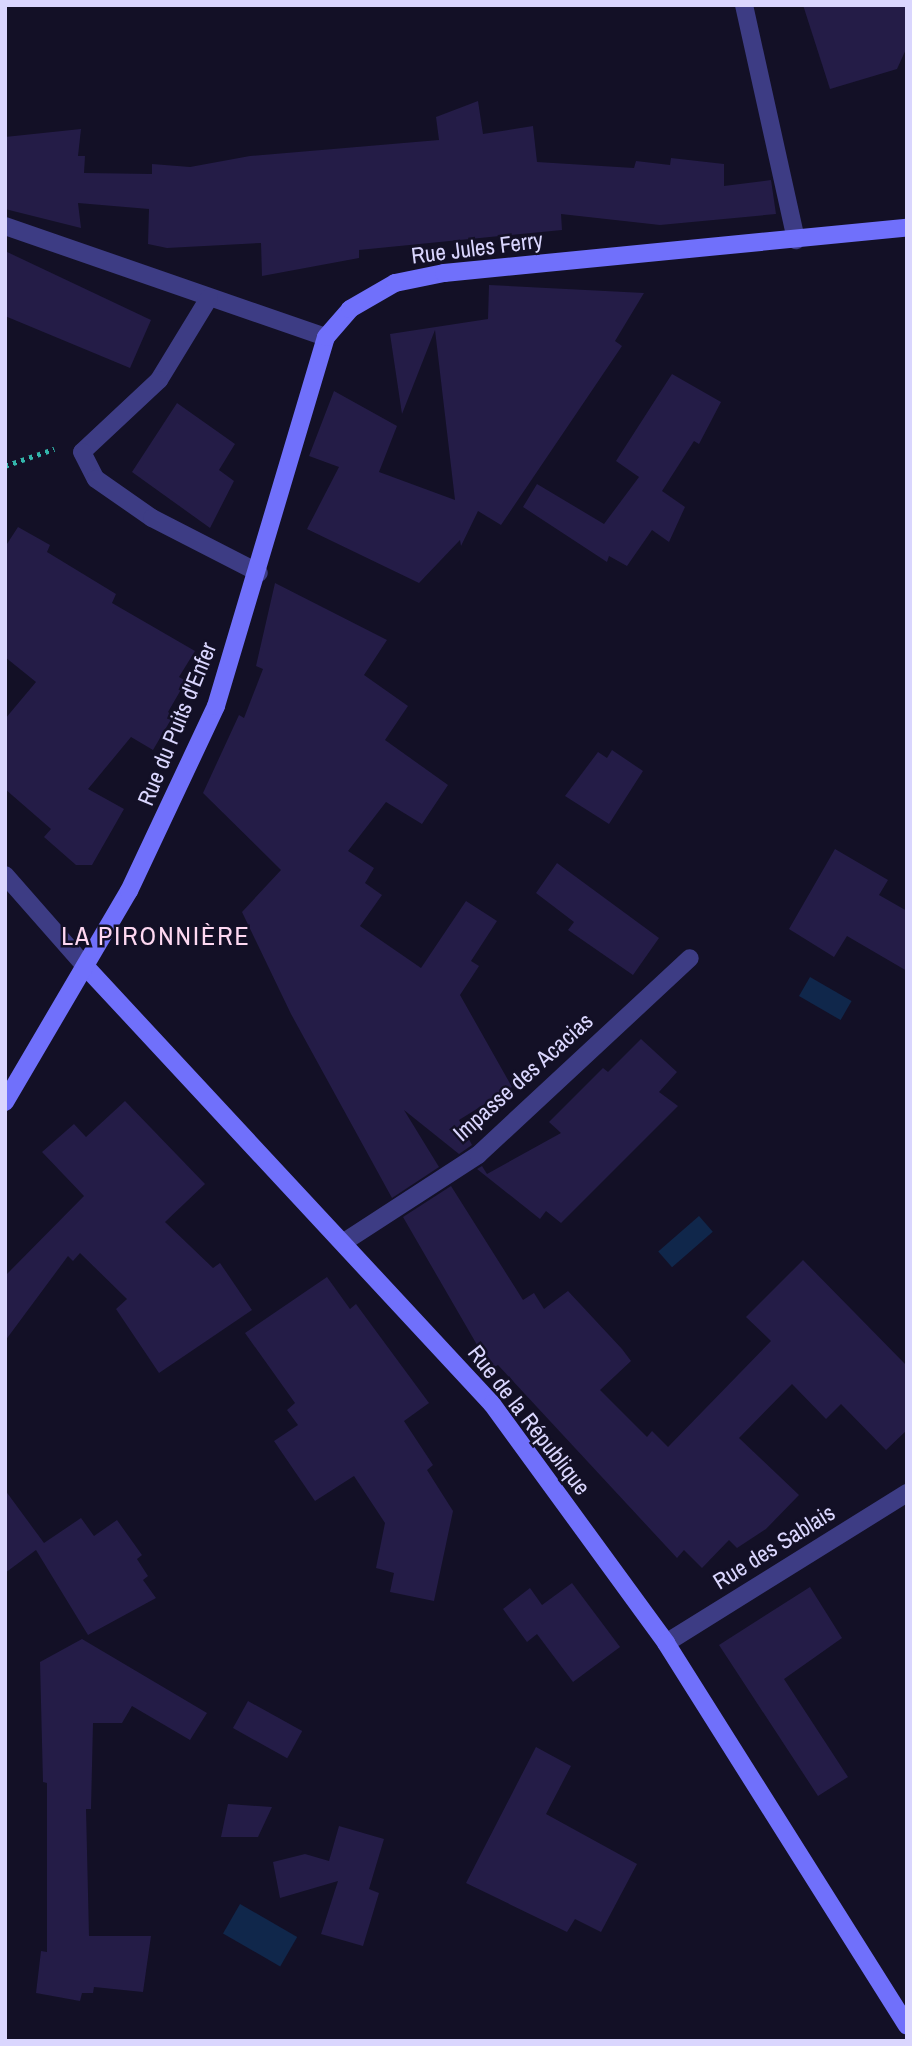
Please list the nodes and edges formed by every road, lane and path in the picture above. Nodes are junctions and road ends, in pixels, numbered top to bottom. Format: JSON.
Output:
{"nodes":[{"id":1,"x":744,"y":5,"type":"edge"},
{"id":2,"x":5,"y":226,"type":"edge"},
{"id":3,"x":907,"y":228,"type":"edge"},
{"id":4,"x":796,"y":240,"type":"junction"},
{"id":5,"x":209,"y":298,"type":"junction"},
{"id":6,"x":326,"y":337,"type":"junction"},
{"id":7,"x":82,"y":452,"type":"junction"},
{"id":8,"x":5,"y":466,"type":"edge"},
{"id":9,"x":259,"y":573,"type":"junction"},
{"id":10,"x":5,"y":875,"type":"edge"},
{"id":11,"x":690,"y":958,"type":"dead end"},
{"id":12,"x":85,"y":966,"type":"junction"},
{"id":13,"x":5,"y":1102,"type":"edge"},
{"id":14,"x":344,"y":1242,"type":"junction"},
{"id":15,"x":907,"y":1493,"type":"edge"},
{"id":16,"x":666,"y":1643,"type":"junction"},
{"id":17,"x":907,"y":2025,"type":"edge"}],
"edges":[{"from":1,"to":4,"type":"street"},
{"from":2,"to":5,"type":"street"},
{"from":3,"to":4,"type":"street","name":"Rue Jules Ferry"},
{"from":4,"to":6,"type":"street","name":"Rue Jules Ferry"},
{"from":5,"to":6,"type":"street"},
{"from":5,"to":7,"type":"street"},
{"from":6,"to":9,"type":"street","name":"Rue du Puits d'Enfer"},
{"from":7,"to":8,"type":"path"},
{"from":7,"to":9,"type":"street"},
{"from":9,"to":12,"type":"street","name":"Rue du Puits d'Enfer"},
{"from":10,"to":12,"type":"street","name":"Rue de la République"},
{"from":11,"to":14,"type":"street","name":"Impasse des Acacias"},
{"from":12,"to":13,"type":"street","name":"Rue du Puits d'Enfer"},
{"from":12,"to":14,"type":"street","name":"Rue de la République"},
{"from":14,"to":16,"type":"street","name":"Rue de la République"},
{"from":15,"to":16,"type":"street","name":"Rue des Sablais"},
{"from":16,"to":17,"type":"street","name":"Rue de la République"}]}
